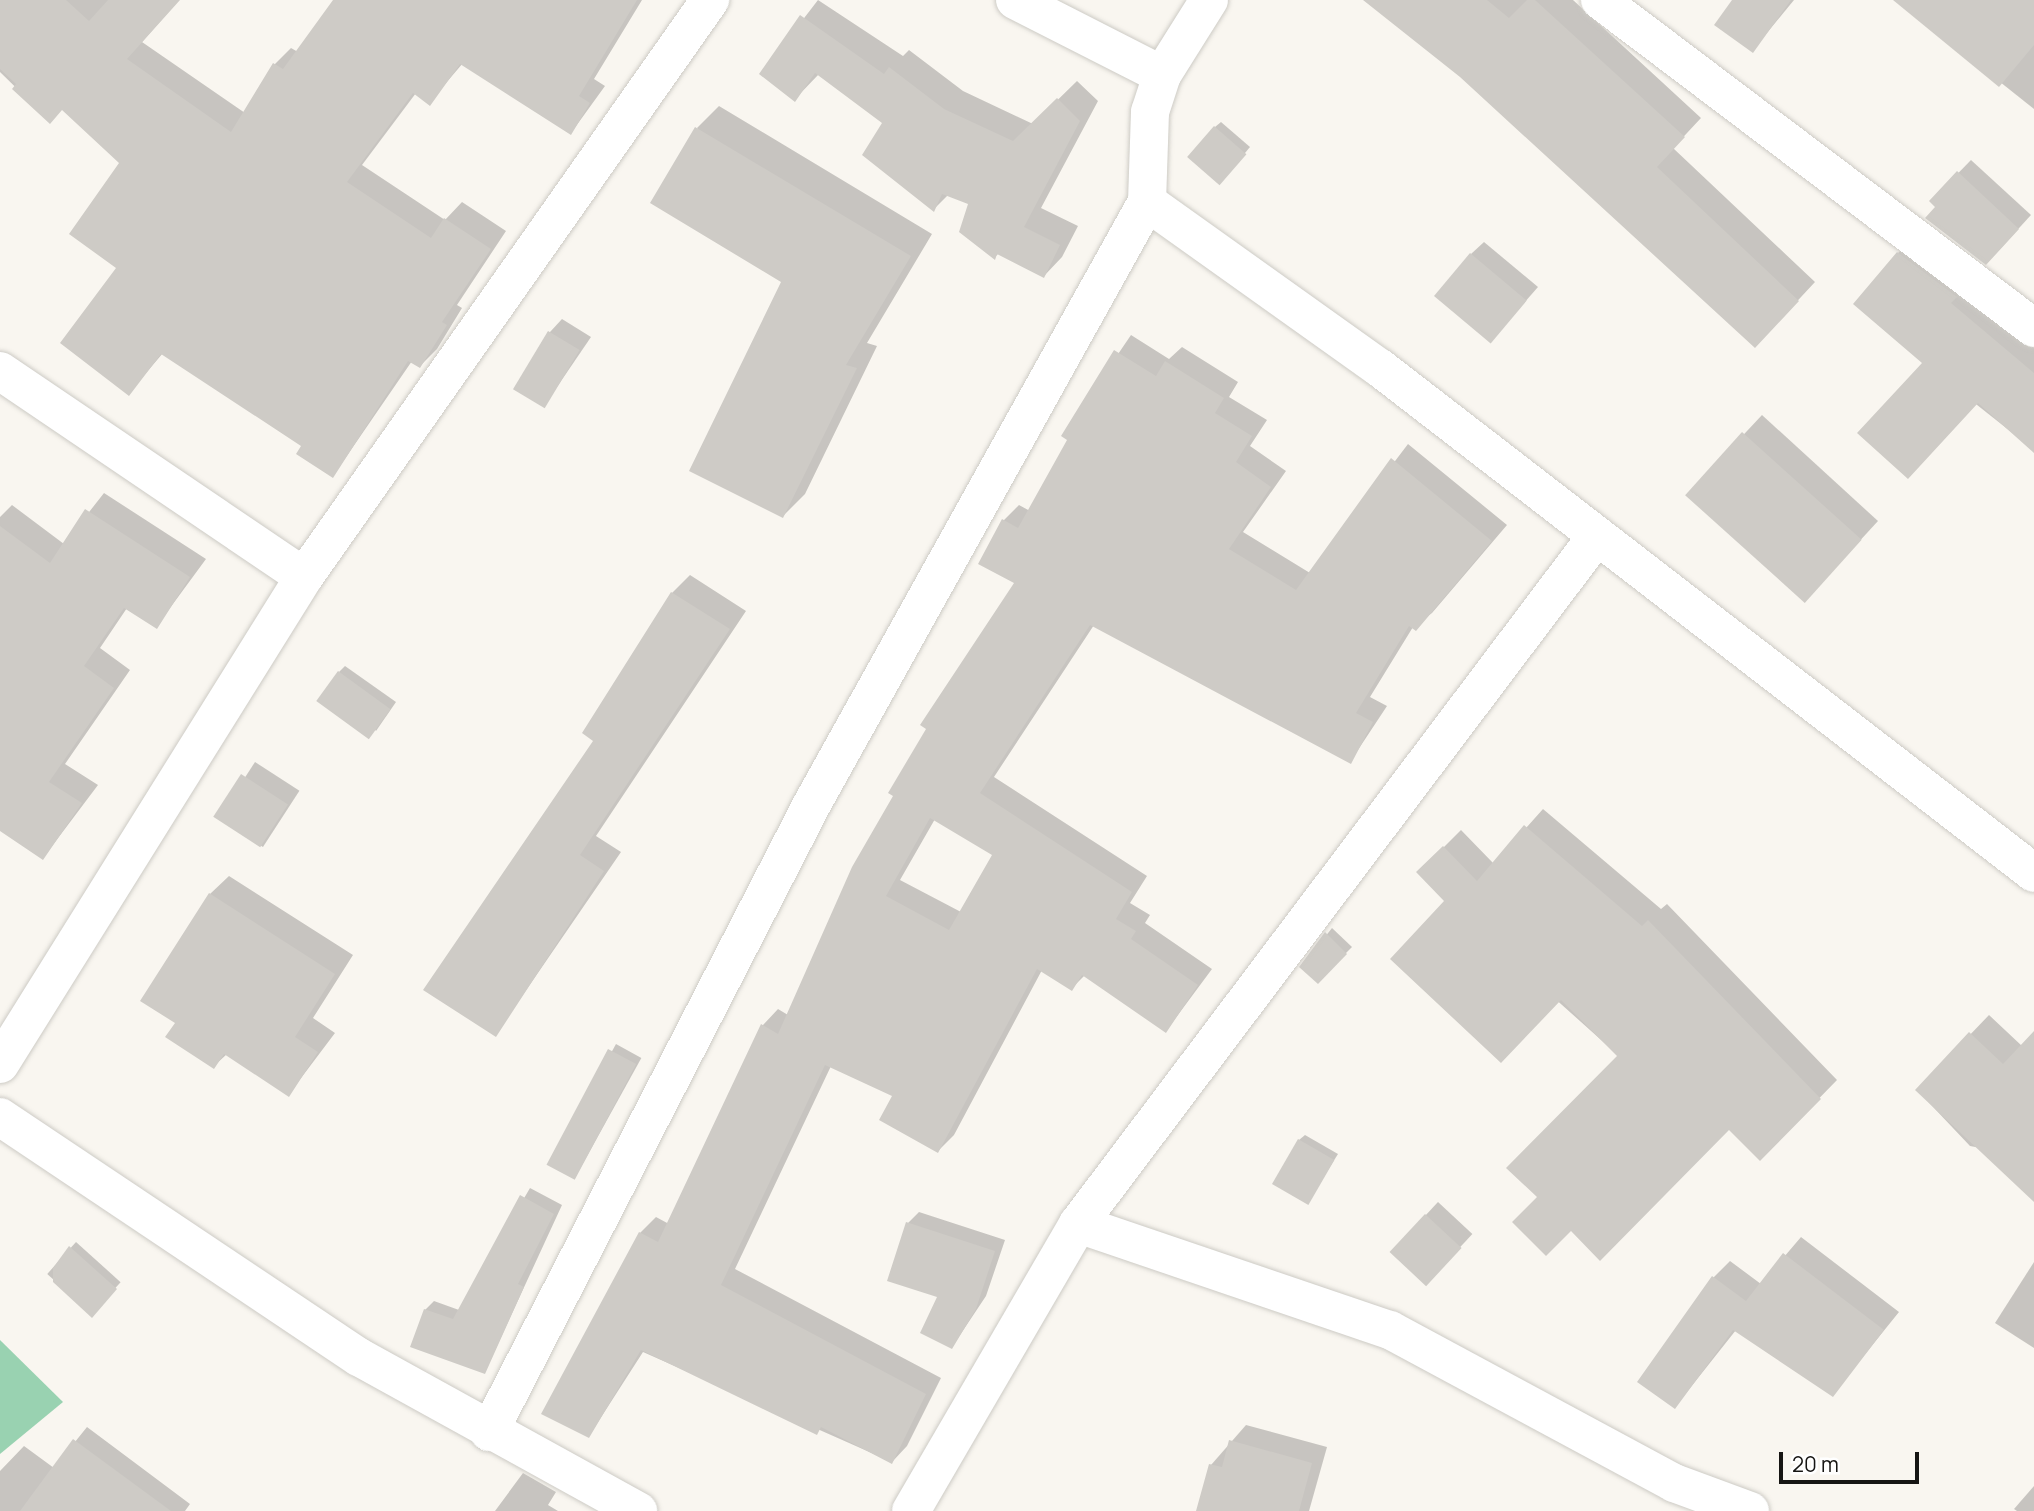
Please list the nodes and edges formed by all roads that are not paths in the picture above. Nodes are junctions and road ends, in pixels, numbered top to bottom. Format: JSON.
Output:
{"nodes":[{"id":1,"x":710,"y":0,"type":"edge"},
{"id":2,"x":1015,"y":0,"type":"edge"},
{"id":3,"x":1209,"y":0,"type":"edge"},
{"id":4,"x":1600,"y":0,"type":"edge"},
{"id":5,"x":1162,"y":75,"type":"junction"},
{"id":6,"x":1147,"y":202,"type":"junction"},
{"id":7,"x":2034,"y":328,"type":"edge"},
{"id":8,"x":0,"y":371,"type":"edge"},
{"id":9,"x":1596,"y":537,"type":"junction"},
{"id":10,"x":304,"y":577,"type":"junction"},
{"id":11,"x":2034,"y":873,"type":"edge"},
{"id":12,"x":0,"y":1064,"type":"edge"},
{"id":13,"x":0,"y":1117,"type":"edge"},
{"id":14,"x":1078,"y":1224,"type":"junction"},
{"id":15,"x":489,"y":1432,"type":"junction"},
{"id":16,"x":1670,"y":1497,"type":"edge"},
{"id":17,"x":638,"y":1511,"type":"edge"},
{"id":18,"x":911,"y":1511,"type":"edge"},
{"id":19,"x":1750,"y":1511,"type":"edge"}],
"edges":[{"from":1,"to":10,"type":"street"},
{"from":2,"to":5,"type":"street"},
{"from":3,"to":5,"type":"street"},
{"from":4,"to":7,"type":"street"},
{"from":5,"to":6,"type":"street"},
{"from":6,"to":9,"type":"street"},
{"from":6,"to":15,"type":"street"},
{"from":8,"to":10,"type":"street"},
{"from":9,"to":11,"type":"street"},
{"from":9,"to":14,"type":"street"},
{"from":10,"to":12,"type":"street"},
{"from":13,"to":15,"type":"street"},
{"from":14,"to":16,"type":"street"},
{"from":14,"to":18,"type":"street"},
{"from":15,"to":17,"type":"street"},
{"from":16,"to":19,"type":"street"}]}
